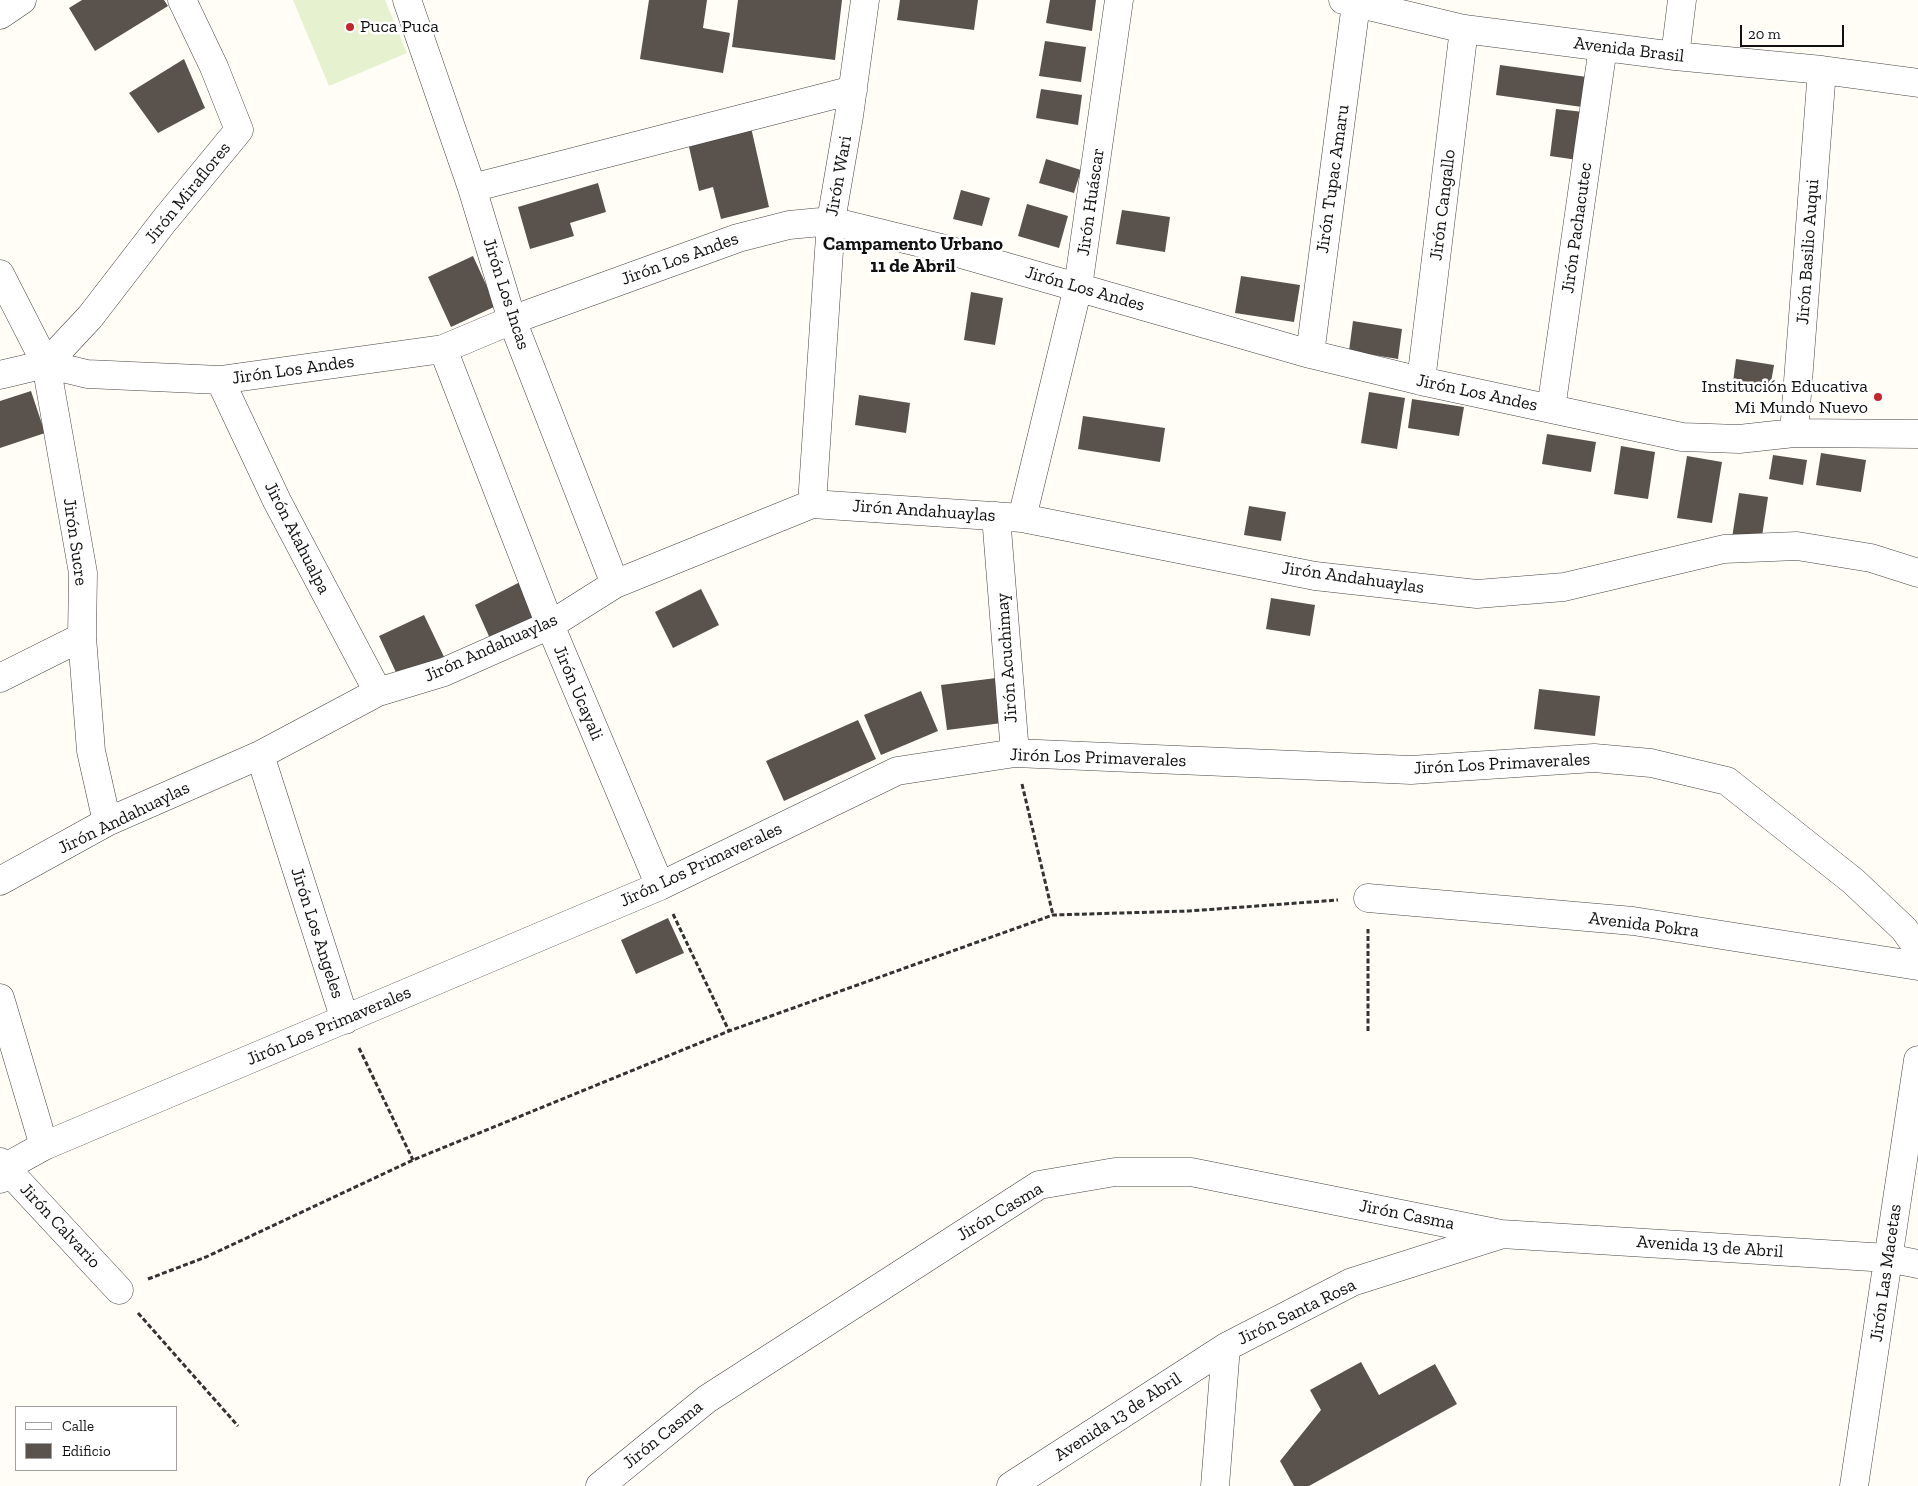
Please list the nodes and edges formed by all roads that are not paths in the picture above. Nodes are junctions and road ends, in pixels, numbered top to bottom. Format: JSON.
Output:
{"nodes":[{"id":1,"x":22,"y":0,"type":"edge"},
{"id":2,"x":182,"y":0,"type":"edge"},
{"id":3,"x":407,"y":0,"type":"edge"},
{"id":4,"x":865,"y":0,"type":"edge"},
{"id":5,"x":1119,"y":0,"type":"edge"},
{"id":6,"x":1682,"y":0,"type":"edge"},
{"id":7,"x":1350,"y":2,"type":"edge"},
{"id":8,"x":0,"y":15,"type":"edge"},
{"id":9,"x":1464,"y":29,"type":"junction"},
{"id":10,"x":1604,"y":47,"type":"junction"},
{"id":11,"x":1675,"y":56,"type":"junction"},
{"id":12,"x":1822,"y":70,"type":"junction"},
{"id":13,"x":1918,"y":83,"type":"edge"},
{"id":14,"x":853,"y":90,"type":"junction"},
{"id":15,"x":472,"y":188,"type":"junction"},
{"id":16,"x":831,"y":221,"type":"junction"},
{"id":17,"x":0,"y":274,"type":"edge"},
{"id":18,"x":1078,"y":287,"type":"junction"},
{"id":19,"x":512,"y":320,"type":"junction"},
{"id":20,"x":443,"y":349,"type":"junction"},
{"id":21,"x":1310,"y":354,"type":"junction"},
{"id":22,"x":46,"y":364,"type":"junction"},
{"id":23,"x":0,"y":375,"type":"edge"},
{"id":24,"x":220,"y":380,"type":"junction"},
{"id":25,"x":1421,"y":381,"type":"junction"},
{"id":26,"x":1551,"y":409,"type":"junction"},
{"id":27,"x":1794,"y":433,"type":"junction"},
{"id":28,"x":1918,"y":434,"type":"edge"},
{"id":29,"x":812,"y":504,"type":"junction"},
{"id":30,"x":1009,"y":517,"type":"junction"},
{"id":31,"x":1918,"y":573,"type":"edge"},
{"id":32,"x":615,"y":584,"type":"junction"},
{"id":33,"x":550,"y":625,"type":"junction"},
{"id":34,"x":82,"y":637,"type":"junction"},
{"id":35,"x":0,"y":678,"type":"edge"},
{"id":36,"x":378,"y":692,"type":"junction"},
{"id":37,"x":1014,"y":753,"type":"junction"},
{"id":38,"x":260,"y":755,"type":"junction"},
{"id":39,"x":107,"y":822,"type":"junction"},
{"id":40,"x":0,"y":881,"type":"edge"},
{"id":41,"x":660,"y":886,"type":"junction"},
{"id":42,"x":1368,"y":898,"type":"road end"},
{"id":43,"x":1913,"y":932,"type":"edge"},
{"id":44,"x":1918,"y":966,"type":"edge"},
{"id":45,"x":0,"y":998,"type":"edge"},
{"id":46,"x":345,"y":1020,"type":"junction"},
{"id":47,"x":1918,"y":1060,"type":"edge"},
{"id":48,"x":44,"y":1146,"type":"junction"},
{"id":49,"x":1,"y":1168,"type":"edge"},
{"id":50,"x":1501,"y":1234,"type":"junction"},
{"id":51,"x":1888,"y":1258,"type":"junction"},
{"id":52,"x":1918,"y":1264,"type":"edge"},
{"id":53,"x":119,"y":1290,"type":"road end"},
{"id":54,"x":1226,"y":1347,"type":"junction"},
{"id":55,"x":600,"y":1486,"type":"edge"},
{"id":56,"x":1011,"y":1486,"type":"edge"},
{"id":57,"x":1215,"y":1486,"type":"edge"},
{"id":58,"x":1854,"y":1486,"type":"edge"}],
"edges":[{"from":1,"to":8,"type":"street"},
{"from":2,"to":22,"type":"street","name":"Jirón Miraflores"},
{"from":3,"to":15,"type":"street","name":"Jirón Los Incas"},
{"from":4,"to":14,"type":"street","name":"Jirón Wari"},
{"from":5,"to":18,"type":"street","name":"Jirón Huáscar"},
{"from":6,"to":11,"type":"street"},
{"from":7,"to":9,"type":"street","name":"Avenida Brasil"},
{"from":7,"to":21,"type":"street","name":"Jirón Tupac Amaru"},
{"from":9,"to":10,"type":"street","name":"Avenida Brasil"},
{"from":9,"to":25,"type":"street","name":"Jirón Cangallo"},
{"from":10,"to":11,"type":"street","name":"Avenida Brasil"},
{"from":10,"to":26,"type":"street","name":"Jirón Pachacutec"},
{"from":11,"to":12,"type":"street","name":"Avenida Brasil"},
{"from":12,"to":13,"type":"street","name":"Avenida Brasil"},
{"from":12,"to":27,"type":"street","name":"Jirón Basilio Auqui"},
{"from":14,"to":15,"type":"street"},
{"from":14,"to":16,"type":"street","name":"Jirón Wari"},
{"from":15,"to":19,"type":"street","name":"Jirón Los Incas"},
{"from":16,"to":18,"type":"street","name":"Jirón Los Andes"},
{"from":16,"to":19,"type":"street","name":"Jirón Los Andes"},
{"from":16,"to":29,"type":"street","name":"Jirón Wari"},
{"from":17,"to":22,"type":"street","name":"Jirón Sucre"},
{"from":18,"to":21,"type":"street","name":"Jirón Los Andes"},
{"from":18,"to":30,"type":"street","name":"Jirón Huáscar"},
{"from":19,"to":20,"type":"street","name":"Jirón Los Andes"},
{"from":19,"to":32,"type":"street","name":"Jirón Los Incas"},
{"from":20,"to":24,"type":"street","name":"Jirón Los Andes"},
{"from":20,"to":33,"type":"street","name":"Jirón Ucayali"},
{"from":21,"to":25,"type":"street","name":"Jirón Los Andes"},
{"from":22,"to":23,"type":"street","name":"Jirón Los Andes"},
{"from":22,"to":24,"type":"street","name":"Jirón Los Andes"},
{"from":22,"to":34,"type":"street","name":"Jirón Sucre"},
{"from":24,"to":36,"type":"street","name":"Jirón Atahualpa"},
{"from":25,"to":26,"type":"street","name":"Jirón Los Andes"},
{"from":26,"to":27,"type":"street","name":"Jirón Los Andes"},
{"from":27,"to":28,"type":"street","name":"Jirón Los Andes"},
{"from":29,"to":30,"type":"street","name":"Jirón Andahuaylas"},
{"from":29,"to":32,"type":"street","name":"Jirón Andahuaylas"},
{"from":30,"to":31,"type":"street","name":"Jirón Andahuaylas"},
{"from":30,"to":37,"type":"street","name":"Jirón Acuchimay"},
{"from":32,"to":33,"type":"street","name":"Jirón Andahuaylas"},
{"from":33,"to":36,"type":"street","name":"Jirón Andahuaylas"},
{"from":33,"to":41,"type":"street","name":"Jirón Ucayali"},
{"from":34,"to":35,"type":"street"},
{"from":34,"to":39,"type":"street","name":"Jirón Sucre"},
{"from":36,"to":38,"type":"street","name":"Jirón Andahuaylas"},
{"from":37,"to":41,"type":"street","name":"Jirón Los Primaverales"},
{"from":37,"to":43,"type":"street","name":"Jirón Los Primaverales"},
{"from":38,"to":39,"type":"street","name":"Jirón Andahuaylas"},
{"from":38,"to":46,"type":"street","name":"Jirón Los Angeles"},
{"from":39,"to":40,"type":"street","name":"Jirón Andahuaylas"},
{"from":41,"to":46,"type":"street","name":"Jirón Los Primaverales"},
{"from":42,"to":44,"type":"street","name":"Avenida Pokra"},
{"from":45,"to":48,"type":"street"},
{"from":46,"to":48,"type":"street","name":"Jirón Los Primaverales"},
{"from":47,"to":51,"type":"street","name":"Jirón Las Macetas"},
{"from":48,"to":49,"type":"street","name":"Jirón Los Primaverales"},
{"from":49,"to":53,"type":"street","name":"Jirón Calvario"},
{"from":50,"to":51,"type":"street","name":"Avenida 13 de Abril"},
{"from":50,"to":54,"type":"street","name":"Jirón Santa Rosa"},
{"from":50,"to":55,"type":"street","name":"Jirón Casma"},
{"from":51,"to":52,"type":"street","name":"Avenida 13 de Abril"},
{"from":51,"to":58,"type":"street","name":"Jirón Las Macetas"},
{"from":54,"to":56,"type":"street","name":"Avenida 13 de Abril"},
{"from":54,"to":57,"type":"street","name":"Jirón Santa Rosa"}]}
